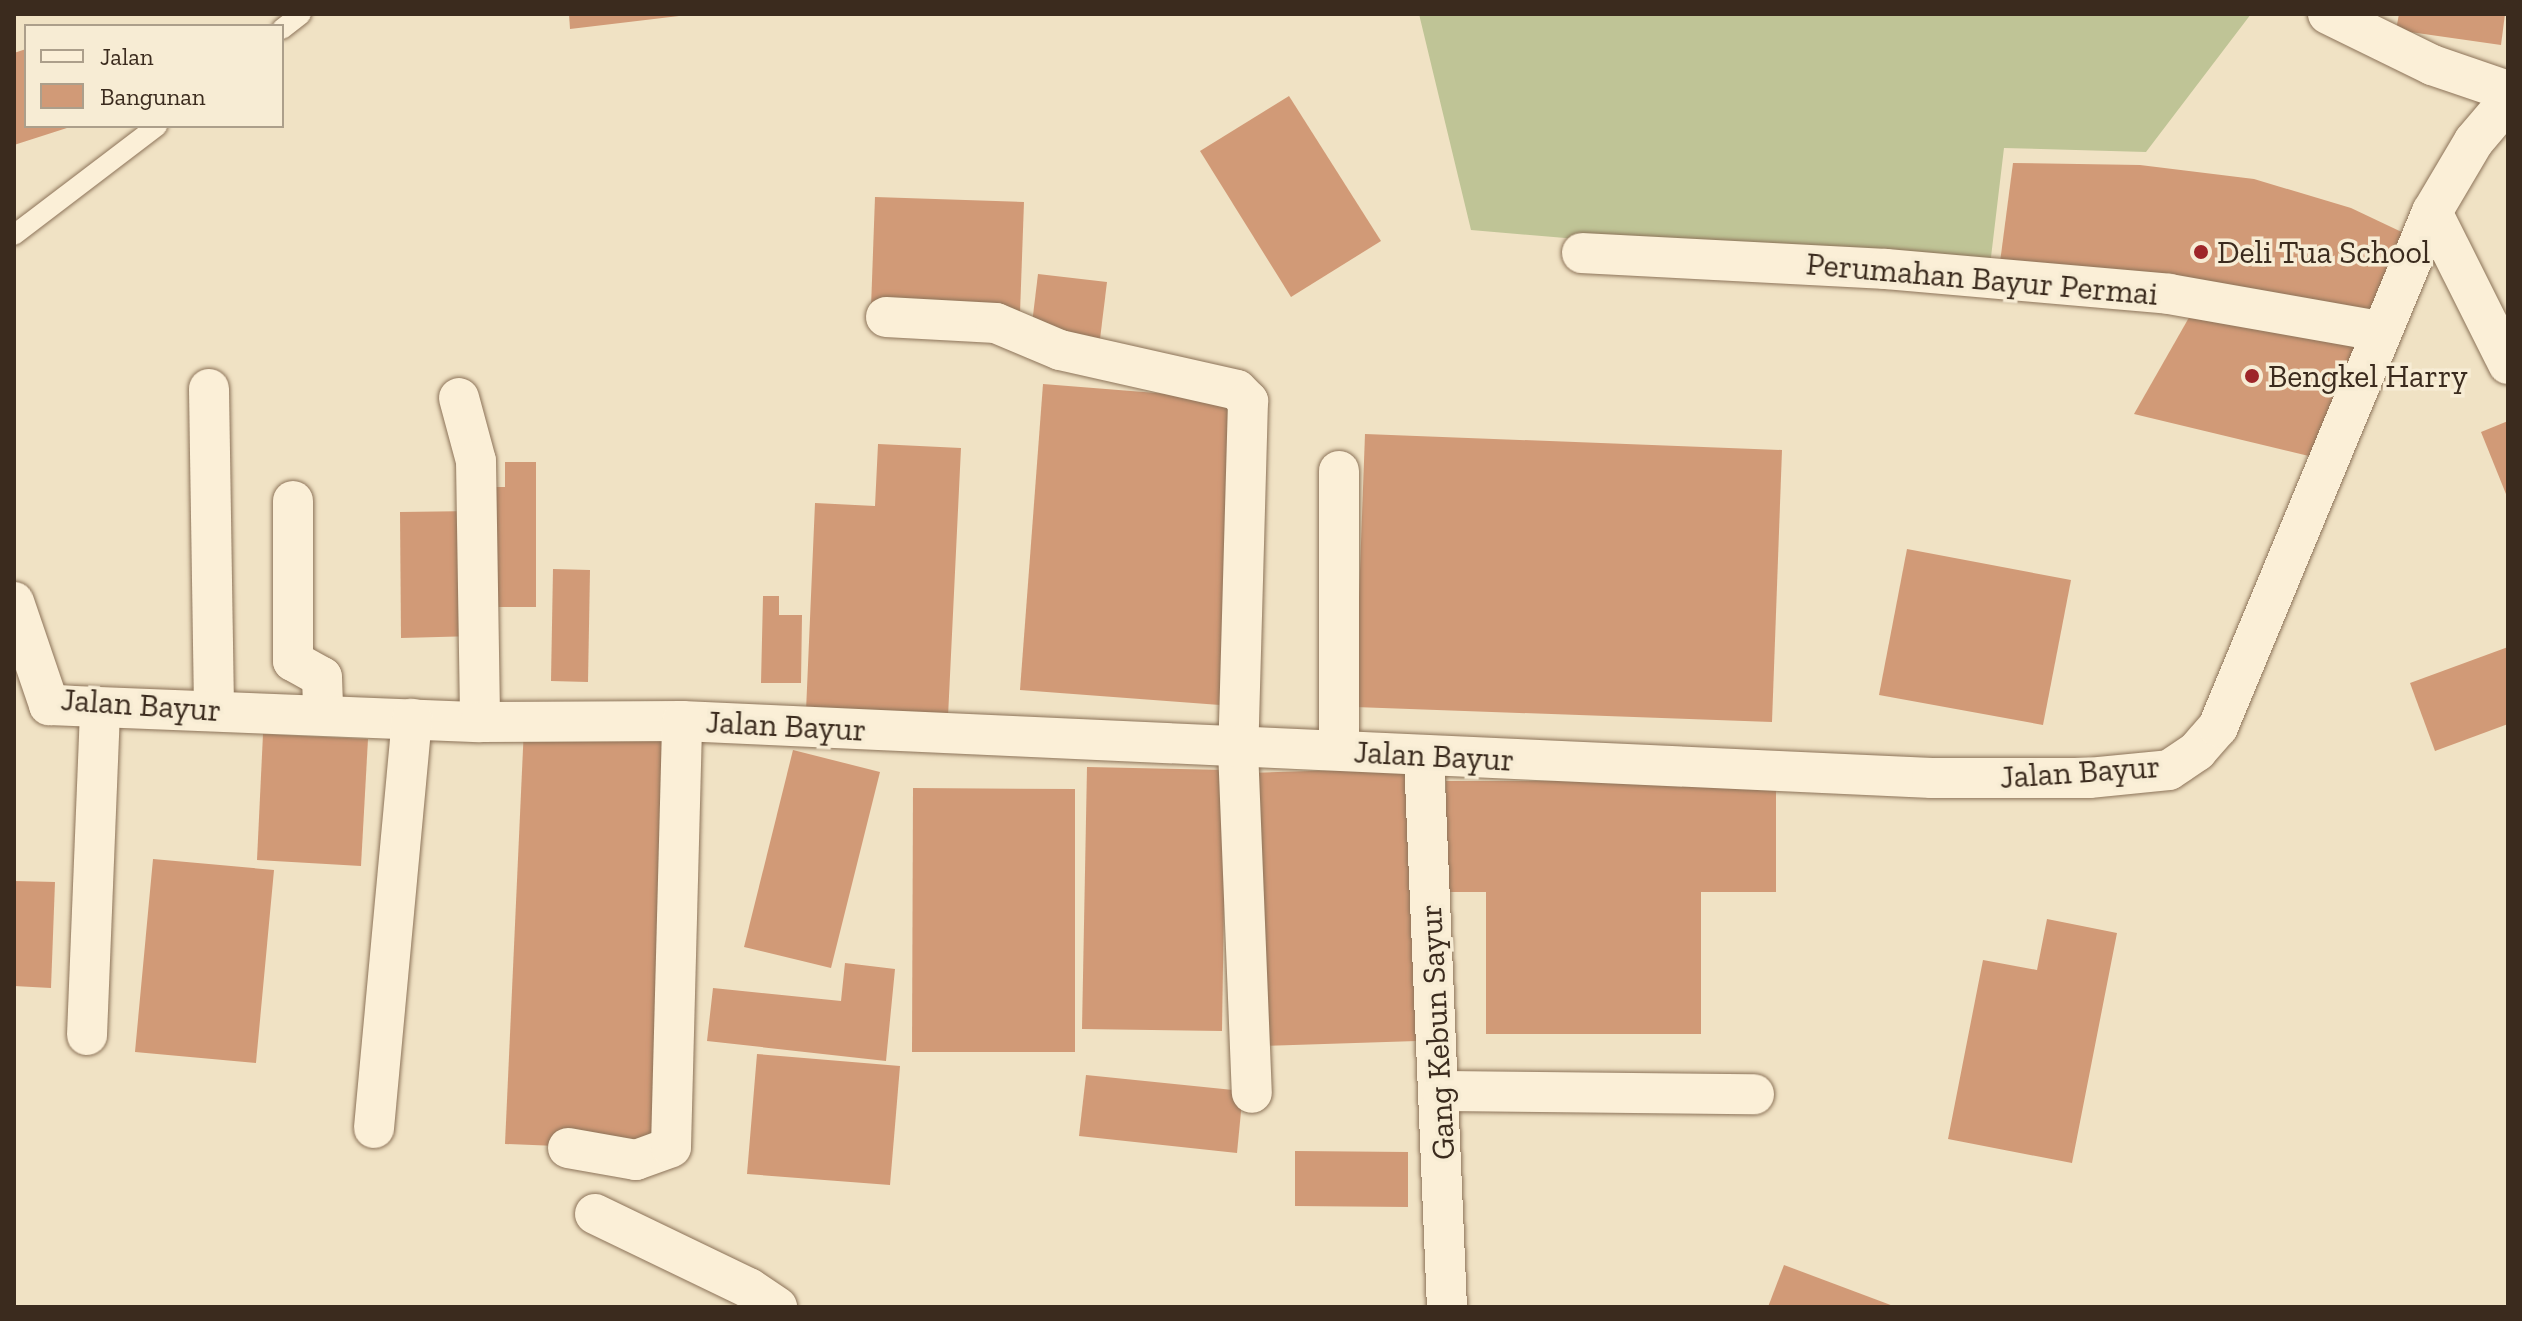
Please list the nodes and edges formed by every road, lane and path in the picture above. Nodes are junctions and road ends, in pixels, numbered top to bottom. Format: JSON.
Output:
{"nodes":[{"id":1,"x":301,"y":14,"type":"edge"},
{"id":2,"x":2328,"y":14,"type":"edge"},
{"id":3,"x":284,"y":27,"type":"edge"},
{"id":4,"x":2508,"y":91,"type":"edge"},
{"id":5,"x":2508,"y":101,"type":"edge"},
{"id":6,"x":154,"y":128,"type":"edge"},
{"id":7,"x":2432,"y":212,"type":"junction"},
{"id":8,"x":14,"y":235,"type":"edge"},
{"id":9,"x":1582,"y":253,"type":"dead end"},
{"id":10,"x":886,"y":317,"type":"dead end"},
{"id":11,"x":2379,"y":331,"type":"junction"},
{"id":12,"x":2508,"y":364,"type":"edge"},
{"id":13,"x":209,"y":389,"type":"dead end"},
{"id":14,"x":459,"y":398,"type":"dead end"},
{"id":15,"x":1339,"y":471,"type":"dead end"},
{"id":16,"x":293,"y":501,"type":"dead end"},
{"id":17,"x":14,"y":602,"type":"edge"},
{"id":18,"x":31,"y":704,"type":"edge"},
{"id":19,"x":100,"y":708,"type":"junction"},
{"id":20,"x":214,"y":711,"type":"junction"},
{"id":21,"x":323,"y":715,"type":"junction"},
{"id":22,"x":412,"y":719,"type":"junction"},
{"id":23,"x":682,"y":721,"type":"junction"},
{"id":24,"x":480,"y":722,"type":"junction"},
{"id":25,"x":1238,"y":749,"type":"junction"},
{"id":26,"x":1339,"y":750,"type":"junction"},
{"id":27,"x":1424,"y":757,"type":"junction"},
{"id":28,"x":87,"y":1035,"type":"dead end"},
{"id":29,"x":1442,"y":1091,"type":"junction"},
{"id":30,"x":1252,"y":1093,"type":"dead end"},
{"id":31,"x":1754,"y":1094,"type":"dead end"},
{"id":32,"x":374,"y":1128,"type":"dead end"},
{"id":33,"x":568,"y":1148,"type":"dead end"},
{"id":34,"x":595,"y":1214,"type":"dead end"},
{"id":35,"x":777,"y":1307,"type":"edge"},
{"id":36,"x":1447,"y":1307,"type":"edge"}],
"edges":[{"from":1,"to":3,"type":"lane"},
{"from":2,"to":4,"type":"street"},
{"from":5,"to":7,"type":"street","name":"Jalan Bayur"},
{"from":6,"to":8,"type":"lane"},
{"from":7,"to":11,"type":"street","name":"Jalan Bayur"},
{"from":7,"to":12,"type":"street"},
{"from":9,"to":11,"type":"street","name":"Perumahan Bayur Permai"},
{"from":10,"to":25,"type":"street"},
{"from":11,"to":27,"type":"street","name":"Jalan Bayur"},
{"from":13,"to":20,"type":"street"},
{"from":14,"to":24,"type":"street"},
{"from":15,"to":26,"type":"street"},
{"from":16,"to":21,"type":"street"},
{"from":17,"to":18,"type":"street","name":"Jalan Bayur"},
{"from":18,"to":19,"type":"street","name":"Jalan Bayur"},
{"from":19,"to":20,"type":"street","name":"Jalan Bayur"},
{"from":19,"to":28,"type":"street"},
{"from":20,"to":21,"type":"street","name":"Jalan Bayur"},
{"from":21,"to":22,"type":"street","name":"Jalan Bayur"},
{"from":22,"to":24,"type":"street","name":"Jalan Bayur"},
{"from":22,"to":32,"type":"street"},
{"from":23,"to":24,"type":"street","name":"Jalan Bayur"},
{"from":23,"to":25,"type":"street","name":"Jalan Bayur"},
{"from":23,"to":33,"type":"street"},
{"from":25,"to":26,"type":"street","name":"Jalan Bayur"},
{"from":25,"to":30,"type":"street"},
{"from":26,"to":27,"type":"street","name":"Jalan Bayur"},
{"from":27,"to":29,"type":"street","name":"Gang Kebun Sayur"},
{"from":29,"to":31,"type":"street"},
{"from":29,"to":36,"type":"street","name":"Gang Kebun Sayur"},
{"from":34,"to":35,"type":"street"}]}
